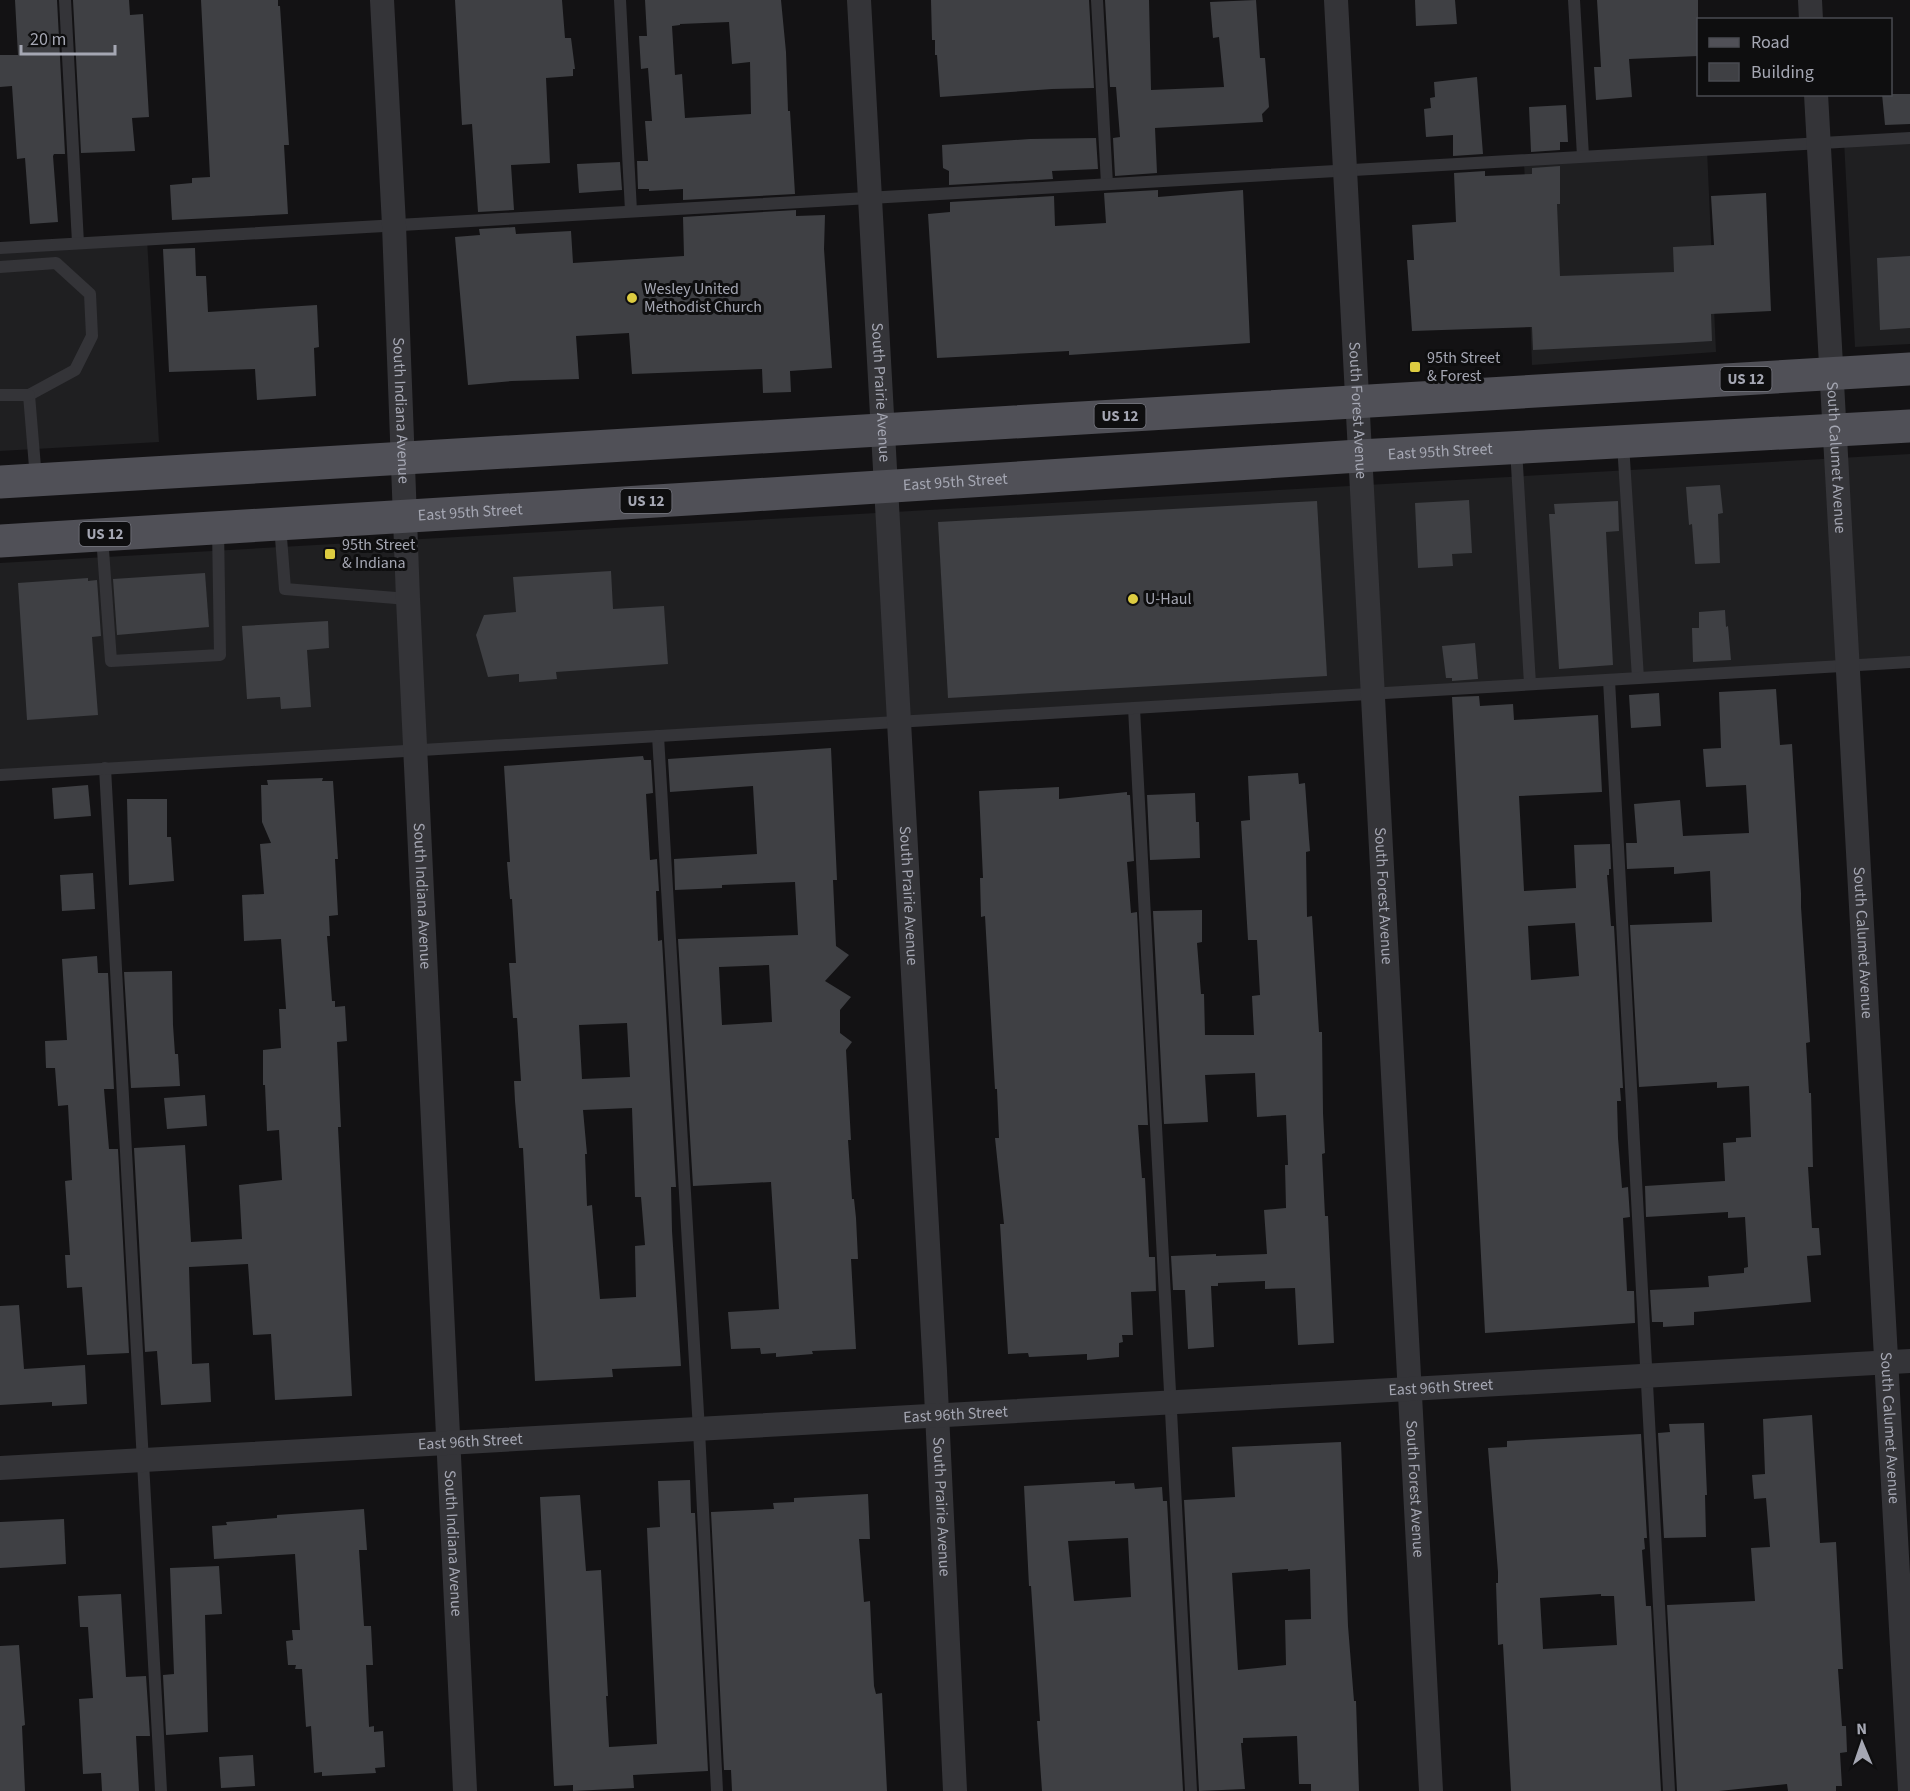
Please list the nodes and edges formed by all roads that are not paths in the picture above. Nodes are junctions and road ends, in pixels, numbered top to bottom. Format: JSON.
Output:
{"nodes":[{"id":1,"x":65,"y":0,"type":"edge"},
{"id":2,"x":382,"y":0,"type":"edge"},
{"id":3,"x":620,"y":0,"type":"edge"},
{"id":4,"x":859,"y":0,"type":"edge"},
{"id":5,"x":1097,"y":0,"type":"edge"},
{"id":6,"x":1336,"y":0,"type":"edge"},
{"id":7,"x":1574,"y":0,"type":"edge"},
{"id":8,"x":1810,"y":0,"type":"edge"},
{"id":9,"x":1811,"y":18,"type":"edge"},
{"id":10,"x":1816,"y":96,"type":"edge"},
{"id":11,"x":1910,"y":138,"type":"edge"},
{"id":12,"x":1818,"y":143,"type":"junction"},
{"id":13,"x":1583,"y":156,"type":"junction"},
{"id":14,"x":1345,"y":170,"type":"junction"},
{"id":15,"x":1107,"y":184,"type":"junction"},
{"id":16,"x":870,"y":198,"type":"junction"},
{"id":17,"x":631,"y":211,"type":"junction"},
{"id":18,"x":394,"y":225,"type":"junction"},
{"id":19,"x":78,"y":243,"type":"junction"},
{"id":20,"x":0,"y":248,"type":"edge"},
{"id":21,"x":0,"y":267,"type":"edge"},
{"id":22,"x":1910,"y":369,"type":"edge"},
{"id":23,"x":1831,"y":374,"type":"junction"},
{"id":24,"x":0,"y":395,"type":"edge"},
{"id":25,"x":29,"y":395,"type":"junction"},
{"id":26,"x":1356,"y":402,"type":"junction"},
{"id":27,"x":1910,"y":426,"type":"edge"},
{"id":28,"x":884,"y":430,"type":"junction"},
{"id":29,"x":1834,"y":430,"type":"junction"},
{"id":30,"x":1623,"y":443,"type":"junction"},
{"id":31,"x":1516,"y":449,"type":"junction"},
{"id":32,"x":1359,"y":456,"type":"junction"},
{"id":33,"x":402,"y":458,"type":"junction"},
{"id":34,"x":36,"y":480,"type":"junction"},
{"id":35,"x":0,"y":482,"type":"edge"},
{"id":36,"x":887,"y":487,"type":"junction"},
{"id":37,"x":405,"y":516,"type":"junction"},
{"id":38,"x":280,"y":524,"type":"junction"},
{"id":39,"x":218,"y":528,"type":"junction"},
{"id":40,"x":102,"y":534,"type":"junction"},
{"id":41,"x":0,"y":541,"type":"edge"},
{"id":42,"x":408,"y":599,"type":"junction"},
{"id":43,"x":1910,"y":662,"type":"edge"},
{"id":44,"x":1847,"y":665,"type":"junction"},
{"id":45,"x":1638,"y":678,"type":"junction"},
{"id":46,"x":1609,"y":680,"type":"junction"},
{"id":47,"x":1530,"y":684,"type":"junction"},
{"id":48,"x":1372,"y":694,"type":"junction"},
{"id":49,"x":1134,"y":708,"type":"junction"},
{"id":50,"x":900,"y":722,"type":"junction"},
{"id":51,"x":658,"y":736,"type":"junction"},
{"id":52,"x":415,"y":750,"type":"junction"},
{"id":53,"x":105,"y":768,"type":"junction"},
{"id":54,"x":0,"y":775,"type":"edge"},
{"id":55,"x":1910,"y":1361,"type":"edge"},
{"id":56,"x":1884,"y":1362,"type":"junction"},
{"id":57,"x":1647,"y":1376,"type":"junction"},
{"id":58,"x":1409,"y":1389,"type":"junction"},
{"id":59,"x":1171,"y":1403,"type":"junction"},
{"id":60,"x":937,"y":1416,"type":"junction"},
{"id":61,"x":699,"y":1430,"type":"junction"},
{"id":62,"x":447,"y":1443,"type":"junction"},
{"id":63,"x":143,"y":1460,"type":"junction"},
{"id":64,"x":0,"y":1468,"type":"edge"},
{"id":65,"x":161,"y":1791,"type":"edge"},
{"id":66,"x":465,"y":1791,"type":"edge"},
{"id":67,"x":717,"y":1791,"type":"edge"},
{"id":68,"x":956,"y":1791,"type":"edge"},
{"id":69,"x":1191,"y":1791,"type":"edge"},
{"id":70,"x":1431,"y":1791,"type":"edge"},
{"id":71,"x":1669,"y":1791,"type":"edge"},
{"id":72,"x":1910,"y":1791,"type":"edge"}],
"edges":[{"from":1,"to":19,"type":"lane"},
{"from":2,"to":18,"type":"street","name":"South Indiana Avenue"},
{"from":3,"to":17,"type":"lane"},
{"from":4,"to":16,"type":"street","name":"South Prairie Avenue"},
{"from":5,"to":15,"type":"lane"},
{"from":6,"to":14,"type":"street","name":"South Forest Avenue"},
{"from":7,"to":13,"type":"lane"},
{"from":8,"to":9,"type":"street"},
{"from":10,"to":12,"type":"street","name":"South Calumet Avenue"},
{"from":11,"to":12,"type":"lane"},
{"from":12,"to":13,"type":"lane"},
{"from":12,"to":23,"type":"street","name":"South Calumet Avenue"},
{"from":13,"to":14,"type":"lane"},
{"from":14,"to":15,"type":"lane"},
{"from":14,"to":26,"type":"street","name":"South Forest Avenue"},
{"from":15,"to":16,"type":"lane"},
{"from":16,"to":17,"type":"lane"},
{"from":16,"to":28,"type":"street","name":"South Prairie Avenue"},
{"from":17,"to":18,"type":"lane"},
{"from":18,"to":19,"type":"lane"},
{"from":18,"to":33,"type":"street","name":"South Indiana Avenue"},
{"from":19,"to":20,"type":"lane"},
{"from":21,"to":25,"type":"lane"},
{"from":22,"to":23,"type":"main road","number":"US 12"},
{"from":23,"to":26,"type":"main road","number":"US 12"},
{"from":23,"to":29,"type":"street","name":"South Calumet Avenue"},
{"from":24,"to":25,"type":"lane"},
{"from":25,"to":34,"type":"lane"},
{"from":26,"to":28,"type":"main road","number":"US 12"},
{"from":26,"to":32,"type":"street","name":"South Forest Avenue"},
{"from":27,"to":29,"type":"main road","name":"East 95th Street","number":"US 12"},
{"from":28,"to":33,"type":"main road","number":"US 12"},
{"from":28,"to":36,"type":"street","name":"South Prairie Avenue"},
{"from":29,"to":30,"type":"main road","name":"East 95th Street","number":"US 12"},
{"from":29,"to":44,"type":"street","name":"South Calumet Avenue"},
{"from":30,"to":31,"type":"main road","name":"East 95th Street","number":"US 12"},
{"from":30,"to":45,"type":"lane"},
{"from":31,"to":32,"type":"main road","name":"East 95th Street","number":"US 12"},
{"from":31,"to":47,"type":"lane"},
{"from":32,"to":36,"type":"main road","name":"East 95th Street","number":"US 12"},
{"from":32,"to":48,"type":"street","name":"South Forest Avenue"},
{"from":33,"to":34,"type":"main road","number":"US 12"},
{"from":33,"to":37,"type":"street","name":"South Indiana Avenue"},
{"from":34,"to":35,"type":"main road","number":"US 12"},
{"from":36,"to":37,"type":"main road","name":"East 95th Street","number":"US 12"},
{"from":36,"to":50,"type":"street","name":"South Prairie Avenue"},
{"from":37,"to":38,"type":"main road","name":"East 95th Street","number":"US 12"},
{"from":37,"to":42,"type":"street","name":"South Indiana Avenue"},
{"from":38,"to":39,"type":"main road","name":"East 95th Street","number":"US 12"},
{"from":38,"to":42,"type":"lane"},
{"from":39,"to":40,"type":"main road","name":"East 95th Street","number":"US 12"},
{"from":39,"to":40,"type":"lane"},
{"from":40,"to":41,"type":"main road","name":"East 95th Street","number":"US 12"},
{"from":42,"to":52,"type":"street","name":"South Indiana Avenue"},
{"from":43,"to":44,"type":"lane"},
{"from":44,"to":45,"type":"lane"},
{"from":44,"to":56,"type":"street","name":"South Calumet Avenue"},
{"from":45,"to":46,"type":"lane"},
{"from":46,"to":47,"type":"lane"},
{"from":46,"to":57,"type":"lane"},
{"from":47,"to":48,"type":"lane"},
{"from":48,"to":49,"type":"lane"},
{"from":48,"to":58,"type":"street","name":"South Forest Avenue"},
{"from":49,"to":50,"type":"lane"},
{"from":49,"to":59,"type":"lane"},
{"from":50,"to":51,"type":"lane"},
{"from":50,"to":60,"type":"street","name":"South Prairie Avenue"},
{"from":51,"to":52,"type":"lane"},
{"from":51,"to":61,"type":"lane"},
{"from":52,"to":53,"type":"lane"},
{"from":52,"to":62,"type":"street","name":"South Indiana Avenue"},
{"from":53,"to":54,"type":"lane"},
{"from":53,"to":63,"type":"lane"},
{"from":55,"to":56,"type":"street","name":"East 96th Street"},
{"from":56,"to":57,"type":"street","name":"East 96th Street"},
{"from":56,"to":72,"type":"street","name":"South Calumet Avenue"},
{"from":57,"to":58,"type":"street","name":"East 96th Street"},
{"from":57,"to":71,"type":"lane"},
{"from":58,"to":59,"type":"street","name":"East 96th Street"},
{"from":58,"to":70,"type":"street","name":"South Forest Avenue"},
{"from":59,"to":60,"type":"street","name":"East 96th Street"},
{"from":59,"to":69,"type":"lane"},
{"from":60,"to":61,"type":"street","name":"East 96th Street"},
{"from":60,"to":68,"type":"street","name":"South Prairie Avenue"},
{"from":61,"to":62,"type":"street","name":"East 96th Street"},
{"from":61,"to":67,"type":"lane"},
{"from":62,"to":63,"type":"street","name":"East 96th Street"},
{"from":62,"to":66,"type":"street","name":"South Indiana Avenue"},
{"from":63,"to":64,"type":"street","name":"East 96th Street"},
{"from":63,"to":65,"type":"lane"}]}
